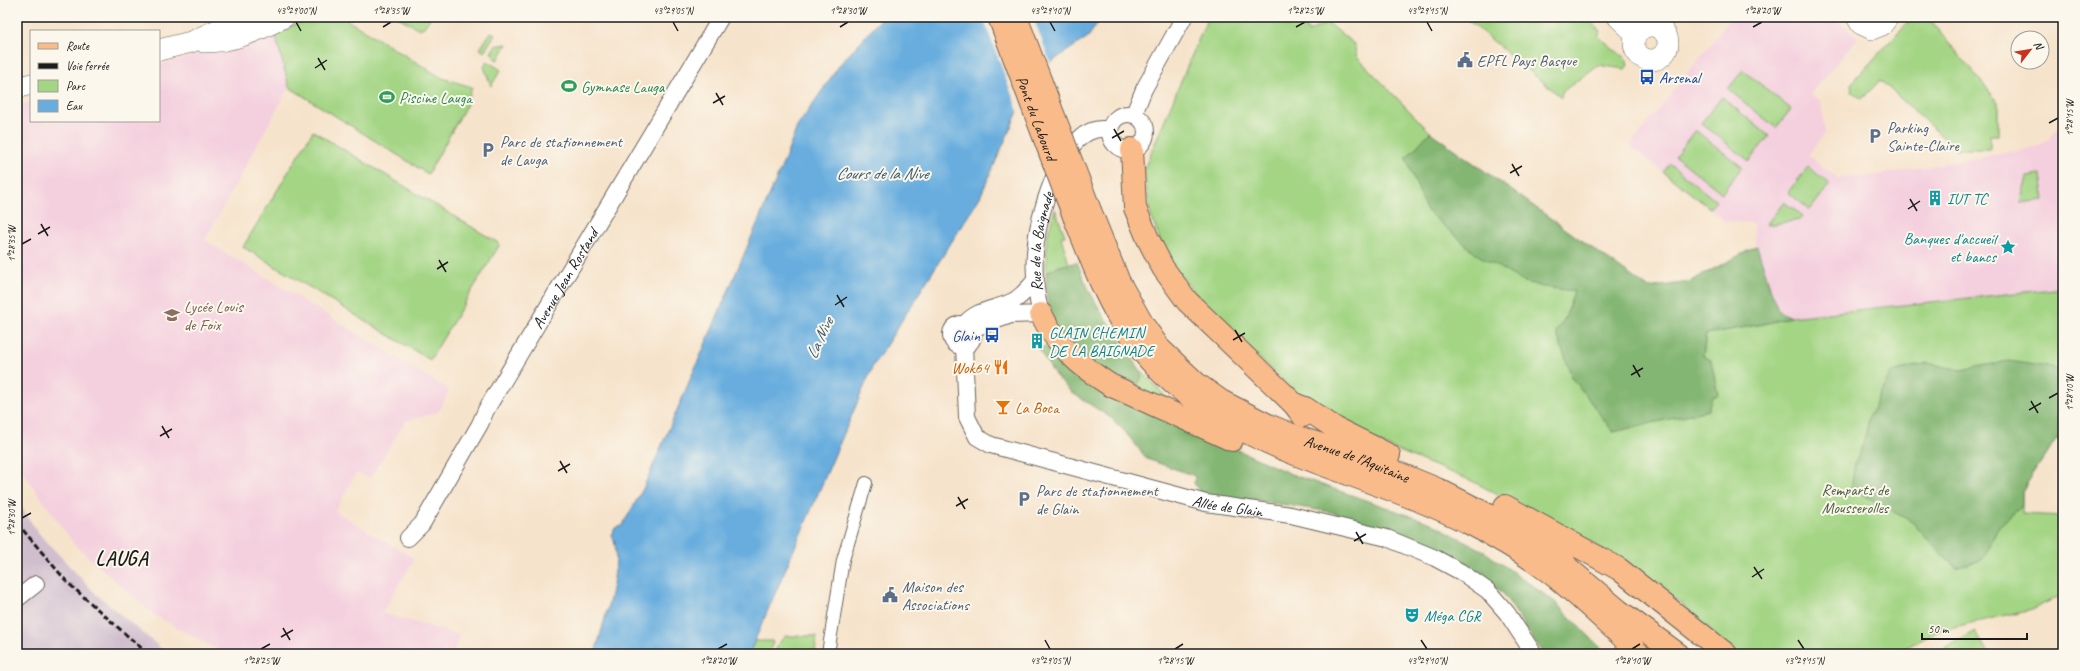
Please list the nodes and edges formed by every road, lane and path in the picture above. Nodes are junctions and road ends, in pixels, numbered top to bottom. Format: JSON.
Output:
{"nodes":[{"id":1,"x":284,"y":17,"type":"edge"},
{"id":2,"x":721,"y":17,"type":"edge"},
{"id":3,"x":999,"y":17,"type":"edge"},
{"id":4,"x":1016,"y":17,"type":"edge"},
{"id":5,"x":1184,"y":17,"type":"edge"},
{"id":6,"x":1618,"y":17,"type":"edge"},
{"id":7,"x":1857,"y":17,"type":"edge"},
{"id":8,"x":1888,"y":17,"type":"edge"},
{"id":9,"x":240,"y":19,"type":"edge"},
{"id":10,"x":1667,"y":24,"type":"edge"},
{"id":11,"x":1636,"y":34,"type":"junction"},
{"id":12,"x":191,"y":42,"type":"junction"},
{"id":13,"x":160,"y":50,"type":"edge"},
{"id":14,"x":30,"y":84,"type":"edge"},
{"id":15,"x":17,"y":88,"type":"edge"},
{"id":16,"x":1134,"y":114,"type":"junction"},
{"id":17,"x":1109,"y":130,"type":"junction"},
{"id":18,"x":1132,"y":150,"type":"junction"},
{"id":19,"x":1083,"y":216,"type":"junction"},
{"id":20,"x":1036,"y":280,"type":"junction"},
{"id":21,"x":1040,"y":314,"type":"junction"},
{"id":22,"x":968,"y":326,"type":"junction"},
{"id":23,"x":1294,"y":404,"type":"junction"},
{"id":24,"x":1359,"y":457,"type":"junction"},
{"id":25,"x":1313,"y":461,"type":"junction"},
{"id":26,"x":866,"y":483,"type":"dead end"},
{"id":27,"x":408,"y":538,"type":"dead end"},
{"id":28,"x":1561,"y":557,"type":"junction"},
{"id":29,"x":1629,"y":578,"type":"junction"},
{"id":30,"x":36,"y":584,"type":"dead end"},
{"id":31,"x":17,"y":600,"type":"edge"},
{"id":32,"x":829,"y":647,"type":"dead end"},
{"id":33,"x":1534,"y":654,"type":"edge"},
{"id":34,"x":1639,"y":654,"type":"edge"},
{"id":35,"x":1678,"y":654,"type":"edge"},
{"id":36,"x":1726,"y":654,"type":"edge"}],
"edges":[{"from":1,"to":12,"type":"street"},
{"from":2,"to":27,"type":"street","name":"Avenue Jean Rostand"},
{"from":3,"to":19,"type":"main road","name":"Pont du Labourd","bridge":true},
{"from":4,"to":19,"type":"main road","name":"Pont du Labourd","bridge":true},
{"from":5,"to":16,"type":"street"},
{"from":6,"to":11,"type":"street"},
{"from":7,"to":8,"type":"street"},
{"from":9,"to":12,"type":"street"},
{"from":10,"to":11,"type":"street"},
{"from":10,"to":11,"type":"street"},
{"from":12,"to":13,"type":"street"},
{"from":14,"to":15,"type":"street"},
{"from":16,"to":17,"type":"street"},
{"from":16,"to":18,"type":"street"},
{"from":17,"to":18,"type":"street"},
{"from":17,"to":20,"type":"street","name":"Rue de la Baignade"},
{"from":18,"to":23,"type":"main road"},
{"from":19,"to":24,"type":"main road","name":"Avenue de l'Aquitaine"},
{"from":19,"to":25,"type":"main road","name":"Avenue de l'Aquitaine"},
{"from":20,"to":21,"type":"street","name":"Rue de la Baignade"},
{"from":20,"to":22,"type":"street"},
{"from":21,"to":22,"type":"street"},
{"from":21,"to":25,"type":"main road"},
{"from":22,"to":33,"type":"street","name":"Allée de Glain"},
{"from":23,"to":24,"type":"main road"},
{"from":23,"to":29,"type":"main road"},
{"from":24,"to":28,"type":"main road","name":"Avenue de l'Aquitaine"},
{"from":25,"to":34,"type":"main road","name":"Avenue de l'Aquitaine"},
{"from":26,"to":32,"type":"street"},
{"from":28,"to":29,"type":"main road"},
{"from":28,"to":35,"type":"main road","name":"Avenue de l'Aquitaine"},
{"from":29,"to":36,"type":"main road"},
{"from":30,"to":31,"type":"street"}]}
